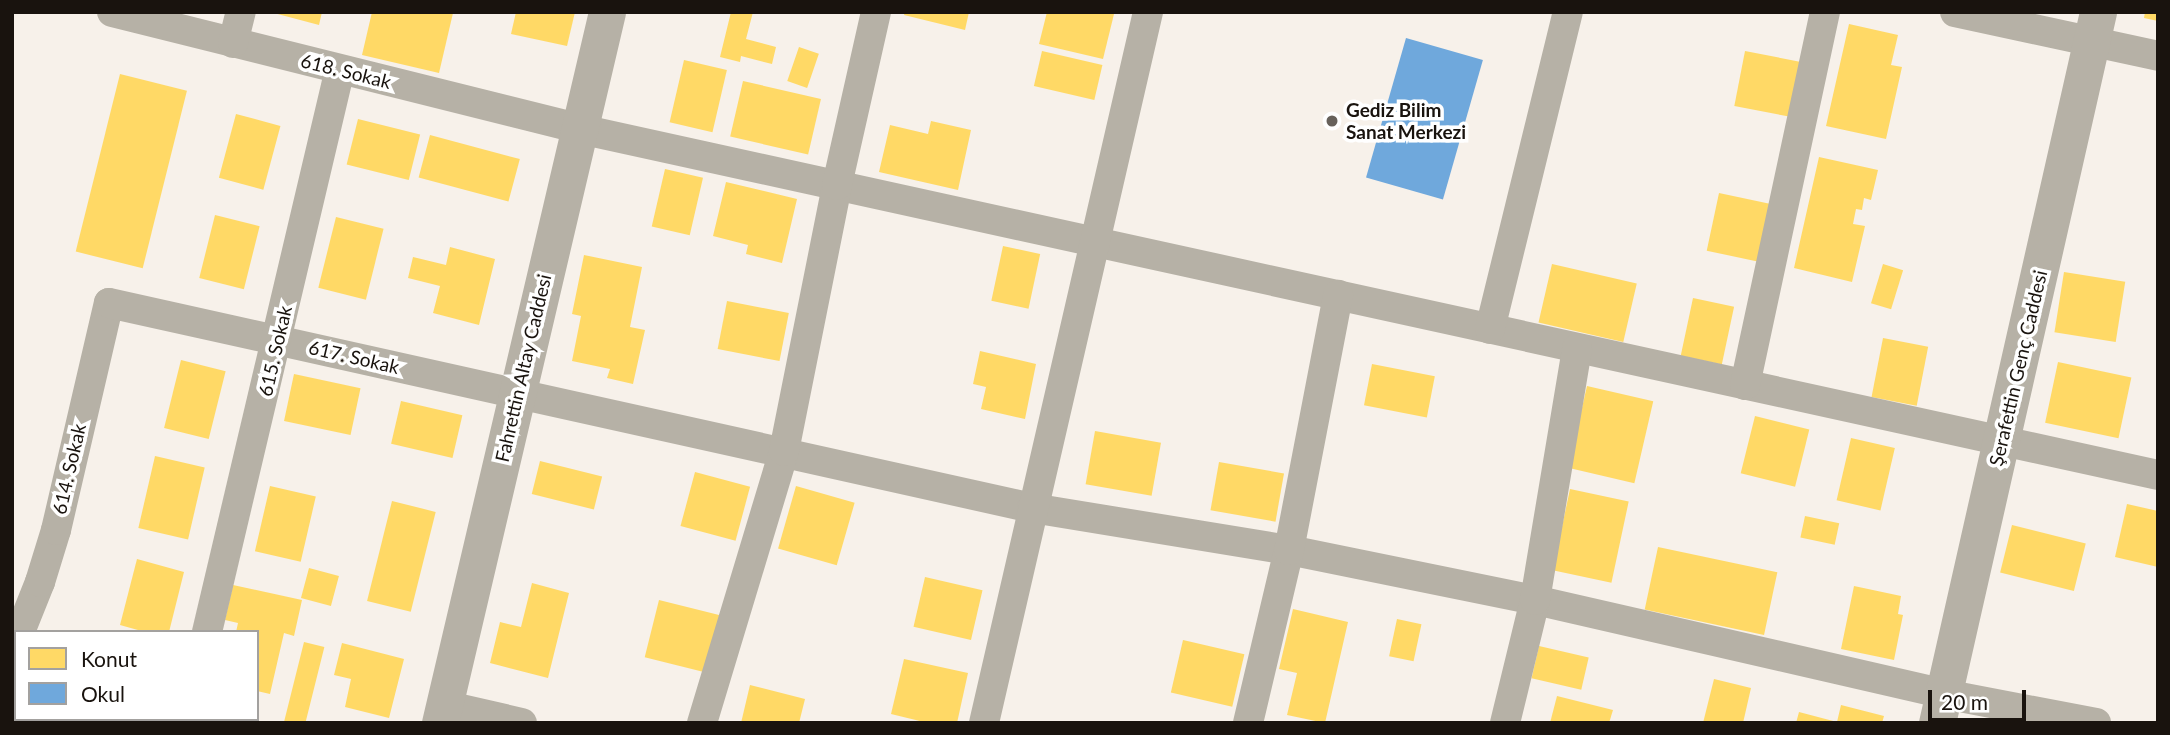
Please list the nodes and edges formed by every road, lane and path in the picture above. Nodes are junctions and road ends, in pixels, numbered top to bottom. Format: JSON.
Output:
{"nodes":[{"id":1,"x":112,"y":12,"type":"edge"},
{"id":2,"x":241,"y":12,"type":"edge"},
{"id":3,"x":607,"y":12,"type":"edge"},
{"id":4,"x":876,"y":12,"type":"edge"},
{"id":5,"x":1148,"y":12,"type":"edge"},
{"id":6,"x":1568,"y":12,"type":"edge"},
{"id":7,"x":1825,"y":12,"type":"edge"},
{"id":8,"x":1955,"y":12,"type":"edge"},
{"id":9,"x":2095,"y":27,"type":"edge"},
{"id":10,"x":233,"y":43,"type":"junction"},
{"id":11,"x":2158,"y":56,"type":"edge"},
{"id":12,"x":340,"y":69,"type":"junction"},
{"id":13,"x":580,"y":129,"type":"junction"},
{"id":14,"x":837,"y":185,"type":"junction"},
{"id":15,"x":1093,"y":242,"type":"junction"},
{"id":16,"x":1338,"y":295,"type":"junction"},
{"id":17,"x":108,"y":303,"type":"joint"},
{"id":18,"x":1490,"y":329,"type":"junction"},
{"id":19,"x":277,"y":340,"type":"junction"},
{"id":20,"x":1577,"y":348,"type":"junction"},
{"id":21,"x":1745,"y":385,"type":"junction"},
{"id":22,"x":517,"y":395,"type":"junction"},
{"id":23,"x":2001,"y":441,"type":"junction"},
{"id":24,"x":784,"y":451,"type":"junction"},
{"id":25,"x":2158,"y":475,"type":"edge"},
{"id":26,"x":1032,"y":508,"type":"junction"},
{"id":27,"x":1289,"y":550,"type":"junction"},
{"id":28,"x":1535,"y":600,"type":"junction"},
{"id":29,"x":21,"y":630,"type":"edge"},
{"id":30,"x":207,"y":630,"type":"edge"},
{"id":31,"x":1940,"y":708,"type":"edge"},
{"id":32,"x":441,"y":714,"type":"edge"},
{"id":33,"x":522,"y":723,"type":"edge"},
{"id":34,"x":702,"y":723,"type":"edge"},
{"id":35,"x":984,"y":723,"type":"edge"},
{"id":36,"x":1248,"y":723,"type":"edge"},
{"id":37,"x":1505,"y":723,"type":"edge"},
{"id":38,"x":2096,"y":723,"type":"edge"}],
"edges":[{"from":1,"to":10,"type":"street","name":"618. Sokak"},
{"from":2,"to":10,"type":"street"},
{"from":3,"to":13,"type":"street","name":"Fahrettin Altay Caddesi"},
{"from":4,"to":14,"type":"street"},
{"from":5,"to":15,"type":"street"},
{"from":6,"to":18,"type":"street"},
{"from":7,"to":21,"type":"street"},
{"from":8,"to":9,"type":"street"},
{"from":9,"to":11,"type":"street"},
{"from":9,"to":23,"type":"street","name":"Şerafettin Genç Caddesi"},
{"from":10,"to":12,"type":"street","name":"618. Sokak"},
{"from":12,"to":13,"type":"street","name":"618. Sokak"},
{"from":12,"to":19,"type":"street","name":"615. Sokak"},
{"from":13,"to":14,"type":"street","name":"618. Sokak"},
{"from":13,"to":22,"type":"street","name":"Fahrettin Altay Caddesi"},
{"from":14,"to":15,"type":"street","name":"618. Sokak"},
{"from":14,"to":24,"type":"street"},
{"from":15,"to":16,"type":"street","name":"618. Sokak"},
{"from":15,"to":26,"type":"street"},
{"from":16,"to":18,"type":"street","name":"618. Sokak"},
{"from":16,"to":27,"type":"street"},
{"from":17,"to":19,"type":"street","name":"617. Sokak"},
{"from":17,"to":29,"type":"street","name":"614. Sokak"},
{"from":18,"to":20,"type":"street","name":"618. Sokak"},
{"from":19,"to":22,"type":"street","name":"617. Sokak"},
{"from":19,"to":30,"type":"street","name":"615. Sokak"},
{"from":20,"to":21,"type":"street","name":"618. Sokak"},
{"from":20,"to":28,"type":"street"},
{"from":21,"to":23,"type":"street","name":"618. Sokak"},
{"from":22,"to":24,"type":"street","name":"617. Sokak"},
{"from":22,"to":32,"type":"street","name":"Fahrettin Altay Caddesi"},
{"from":23,"to":25,"type":"street","name":"618. Sokak"},
{"from":23,"to":31,"type":"street","name":"Şerafettin Genç Caddesi"},
{"from":24,"to":26,"type":"street","name":"617. Sokak"},
{"from":24,"to":34,"type":"street"},
{"from":26,"to":27,"type":"street","name":"617. Sokak"},
{"from":26,"to":35,"type":"street"},
{"from":27,"to":28,"type":"street","name":"617. Sokak"},
{"from":27,"to":36,"type":"street"},
{"from":28,"to":31,"type":"street","name":"617. Sokak"},
{"from":28,"to":37,"type":"street"},
{"from":31,"to":38,"type":"street","name":"617. Sokak"},
{"from":32,"to":33,"type":"street"}]}
